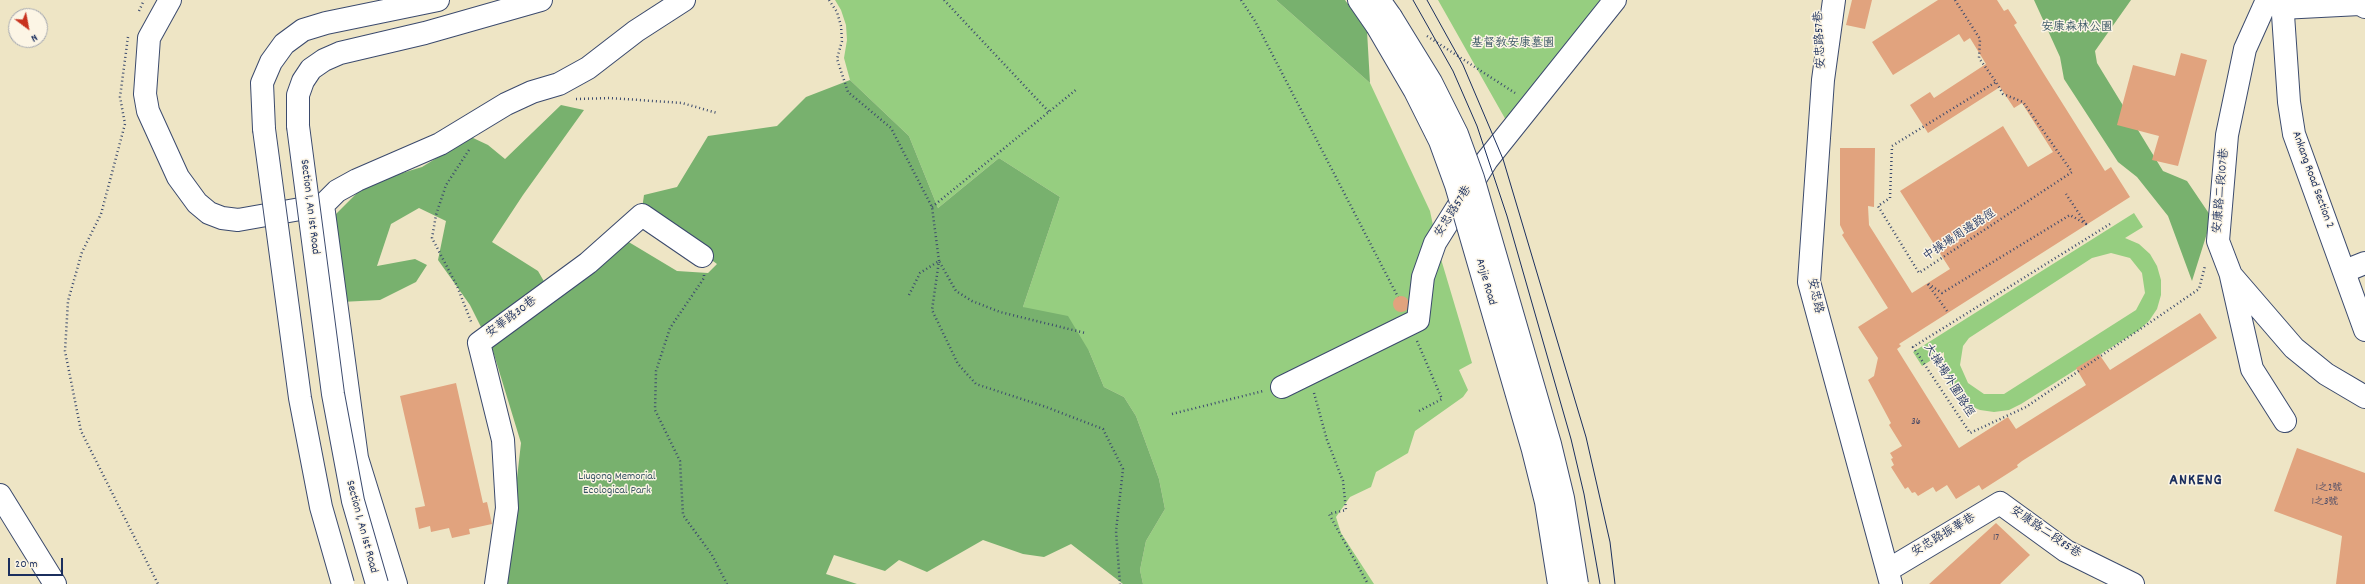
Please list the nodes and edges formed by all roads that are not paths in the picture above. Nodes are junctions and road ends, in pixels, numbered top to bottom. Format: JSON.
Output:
{"nodes":[{"id":1,"x":170,"y":0,"type":"edge"},
{"id":2,"x":438,"y":0,"type":"edge"},
{"id":3,"x":541,"y":0,"type":"edge"},
{"id":4,"x":684,"y":0,"type":"edge"},
{"id":5,"x":1359,"y":0,"type":"edge"},
{"id":6,"x":1616,"y":0,"type":"edge"},
{"id":7,"x":1819,"y":0,"type":"edge"},
{"id":8,"x":1834,"y":0,"type":"edge"},
{"id":9,"x":2277,"y":3,"type":"edge"},
{"id":10,"x":2365,"y":7,"type":"edge"},
{"id":11,"x":1382,"y":14,"type":"edge"},
{"id":12,"x":1823,"y":80,"type":"junction"},
{"id":13,"x":323,"y":205,"type":"junction"},
{"id":14,"x":702,"y":256,"type":"road end"},
{"id":15,"x":2365,"y":263,"type":"edge"},
{"id":16,"x":2345,"y":271,"type":"junction"},
{"id":17,"x":2231,"y":275,"type":"junction"},
{"id":18,"x":2365,"y":330,"type":"edge"},
{"id":19,"x":1282,"y":387,"type":"road end"},
{"id":20,"x":2365,"y":397,"type":"edge"},
{"id":21,"x":2285,"y":421,"type":"dead end"},
{"id":22,"x":0,"y":495,"type":"edge"},
{"id":23,"x":2000,"y":503,"type":"joint"},
{"id":24,"x":1890,"y":577,"type":"edge"},
{"id":25,"x":55,"y":584,"type":"edge"},
{"id":26,"x":343,"y":584,"type":"edge"},
{"id":27,"x":377,"y":584,"type":"edge"},
{"id":28,"x":396,"y":584,"type":"edge"},
{"id":29,"x":496,"y":584,"type":"edge"},
{"id":30,"x":1559,"y":584,"type":"edge"},
{"id":31,"x":1577,"y":584,"type":"edge"},
{"id":32,"x":2133,"y":584,"type":"edge"}],
"edges":[{"from":1,"to":13,"type":"street"},
{"from":2,"to":26,"type":"street","bridge":true},
{"from":3,"to":27,"type":"street","name":"Section 1, An 1st Road","bridge":true},
{"from":4,"to":13,"type":"street"},
{"from":5,"to":11,"type":"street","name":"Anjie Road"},
{"from":6,"to":19,"type":"street","name":"安忠路57巷"},
{"from":7,"to":12,"type":"street","name":"安忠路57巷"},
{"from":8,"to":12,"type":"street","name":"安忠路"},
{"from":9,"to":10,"type":"street"},
{"from":9,"to":16,"type":"street","name":"Ankang Road Section 2"},
{"from":9,"to":17,"type":"street","name":"安康路二段107巷"},
{"from":11,"to":30,"type":"street","name":"Anjie Road","bridge":true},
{"from":11,"to":31,"type":"street","name":"Anjie Road","bridge":true},
{"from":12,"to":24,"type":"street","name":"安忠路"},
{"from":13,"to":28,"type":"street"},
{"from":14,"to":29,"type":"street","name":"安華路30巷"},
{"from":15,"to":16,"type":"street"},
{"from":16,"to":18,"type":"street","name":"Ankang Road Section 2"},
{"from":17,"to":20,"type":"street","name":"安康路二段107巷"},
{"from":17,"to":21,"type":"street"},
{"from":22,"to":25,"type":"street"},
{"from":23,"to":24,"type":"street","name":"安忠路振華巷"},
{"from":23,"to":32,"type":"street","name":"安康路二段85巷"}]}
